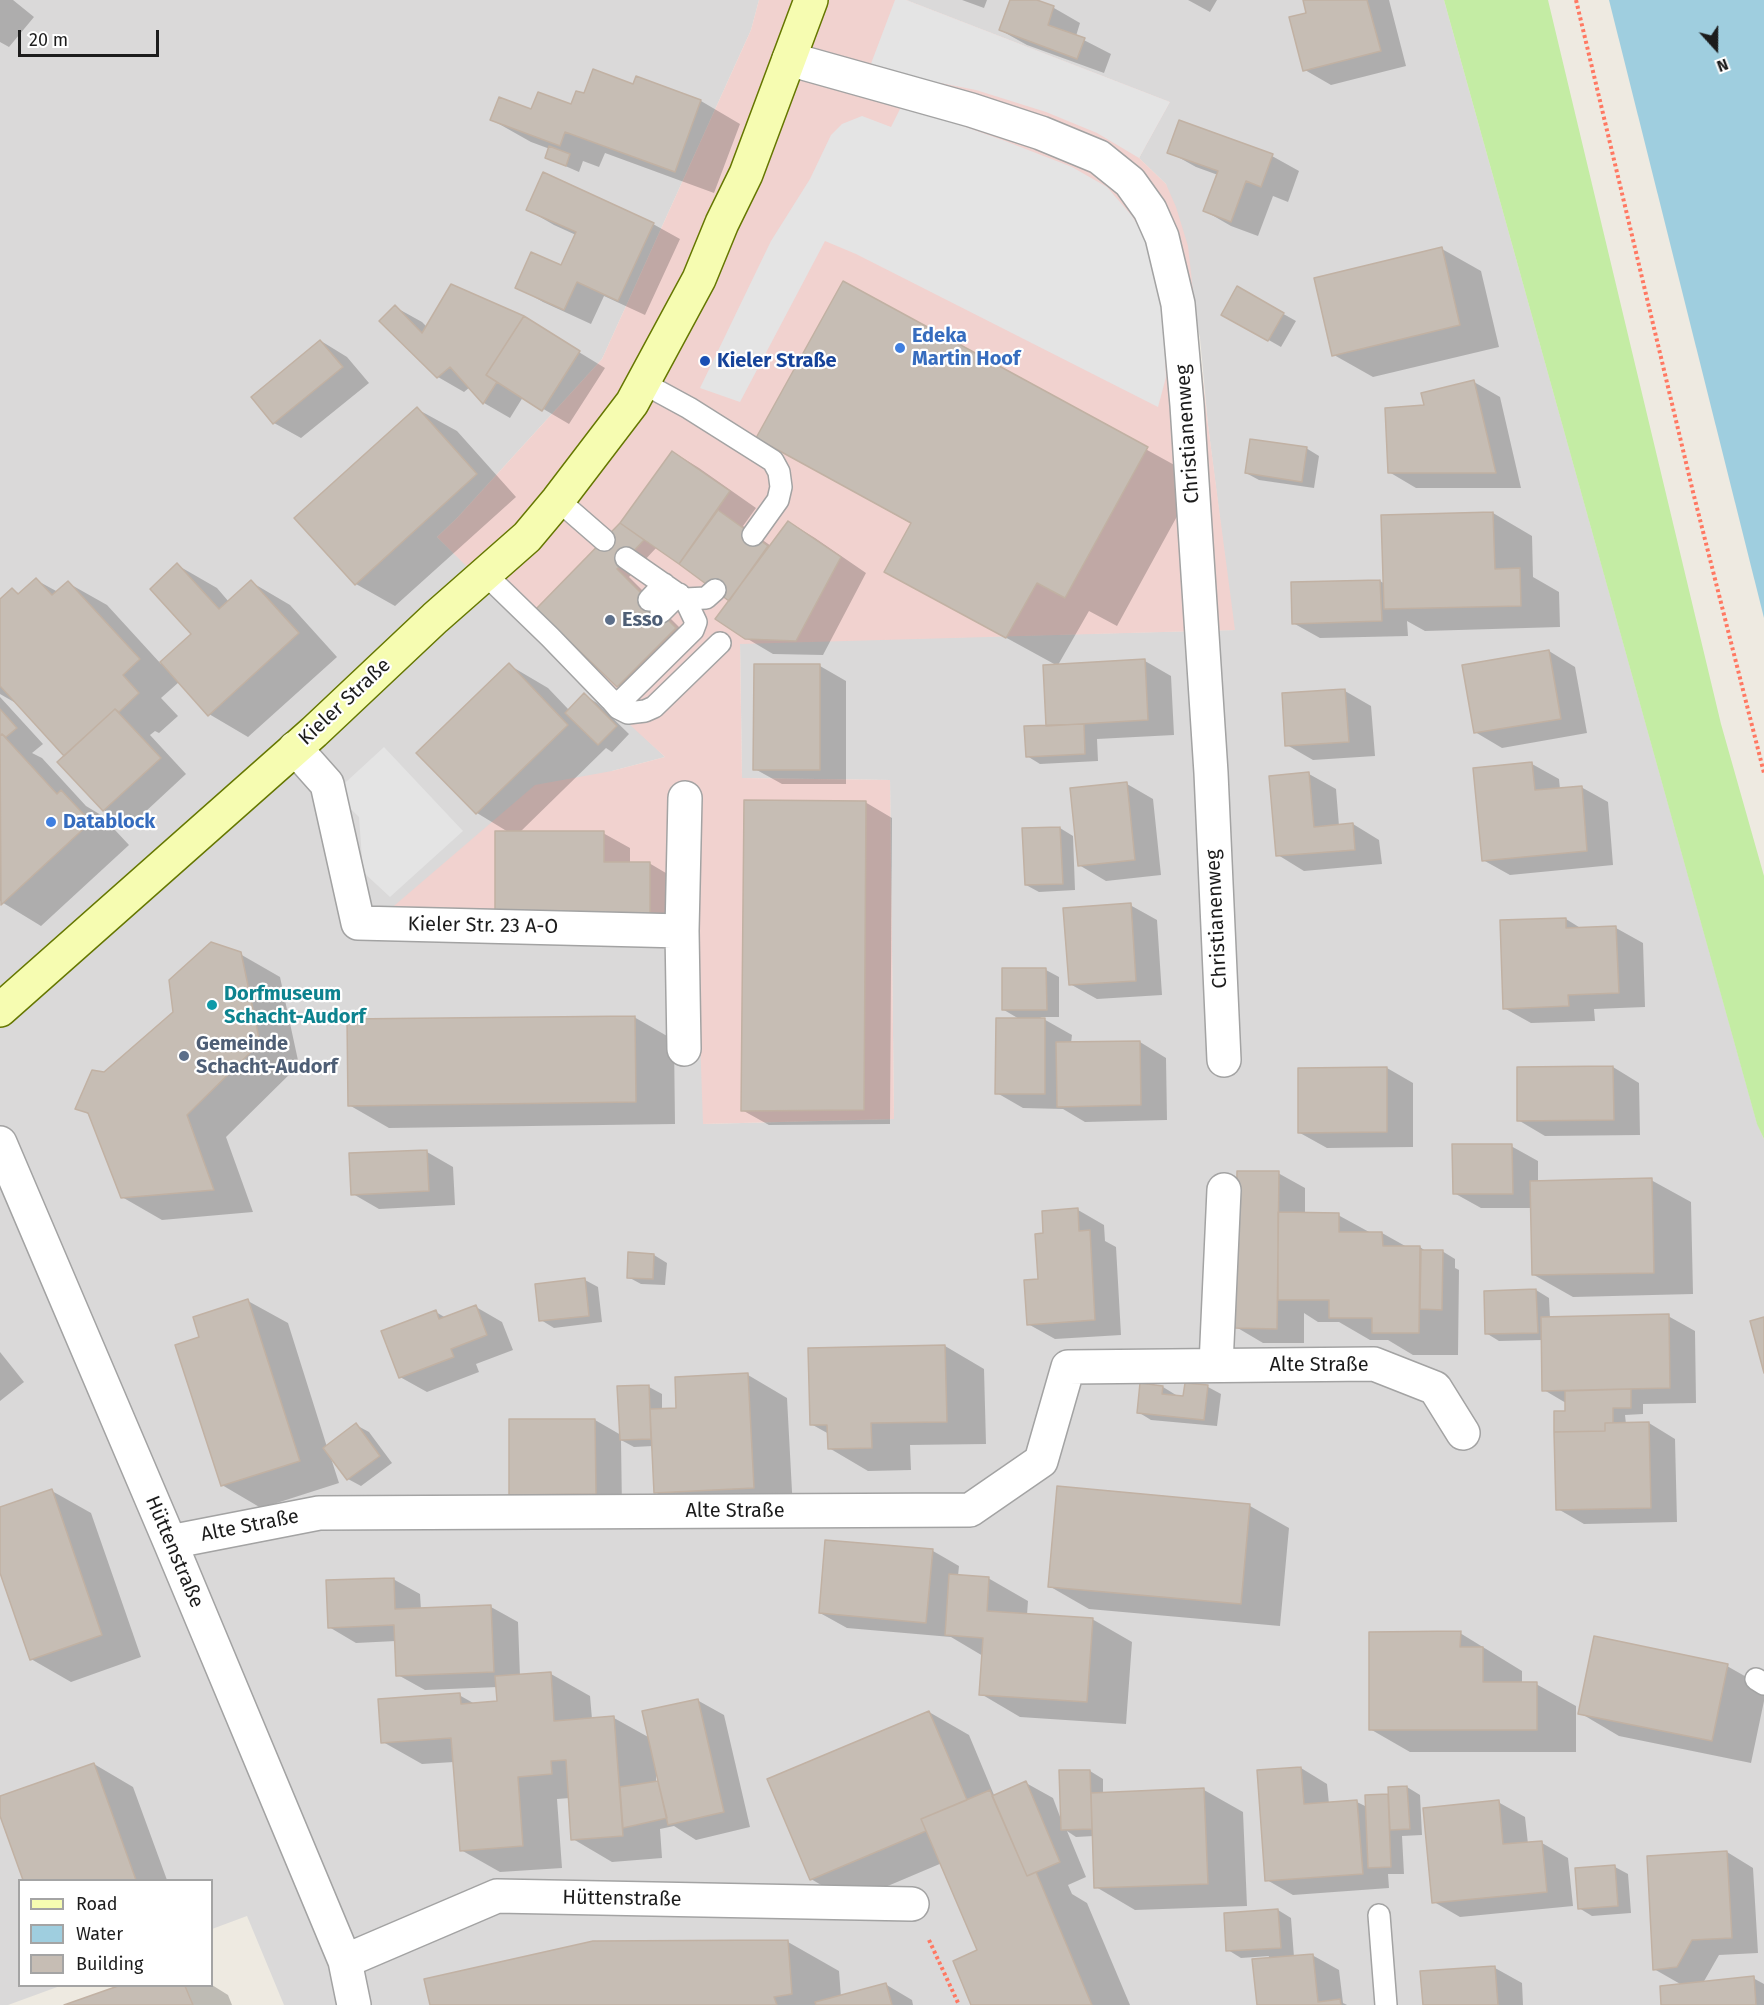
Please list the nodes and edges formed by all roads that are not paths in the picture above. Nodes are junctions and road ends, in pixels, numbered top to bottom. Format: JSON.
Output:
{"nodes":[{"id":1,"x":811,"y":0,"type":"edge"},
{"id":2,"x":789,"y":59,"type":"junction"},
{"id":3,"x":643,"y":383,"type":"junction"},
{"id":4,"x":558,"y":500,"type":"junction"},
{"id":5,"x":753,"y":535,"type":"dead end"},
{"id":6,"x":604,"y":540,"type":"dead end"},
{"id":7,"x":631,"y":569,"type":"dead end"},
{"id":8,"x":485,"y":574,"type":"junction"},
{"id":9,"x":715,"y":590,"type":"dead end"},
{"id":10,"x":676,"y":593,"type":"junction"},
{"id":11,"x":655,"y":606,"type":"dead end"},
{"id":12,"x":696,"y":622,"type":"junction"},
{"id":13,"x":612,"y":701,"type":"junction"},
{"id":14,"x":295,"y":748,"type":"junction"},
{"id":15,"x":685,"y":798,"type":"dead end"},
{"id":16,"x":682,"y":931,"type":"junction"},
{"id":17,"x":0,"y":1010,"type":"edge"},
{"id":18,"x":684,"y":1049,"type":"dead end"},
{"id":19,"x":1224,"y":1060,"type":"dead end"},
{"id":20,"x":0,"y":1143,"type":"edge"},
{"id":21,"x":1224,"y":1190,"type":"dead end"},
{"id":22,"x":1216,"y":1365,"type":"junction"},
{"id":23,"x":1463,"y":1433,"type":"dead end"},
{"id":24,"x":170,"y":1542,"type":"junction"},
{"id":25,"x":912,"y":1905,"type":"road end"},
{"id":26,"x":1379,"y":1915,"type":"dead end"},
{"id":27,"x":345,"y":1961,"type":"junction"},
{"id":28,"x":354,"y":2005,"type":"edge"},
{"id":29,"x":1386,"y":2005,"type":"edge"}],
"edges":[{"from":1,"to":2,"type":"main road","name":"Kieler Straße"},
{"from":2,"to":3,"type":"main road","name":"Kieler Straße"},
{"from":2,"to":19,"type":"street","name":"Christianenweg"},
{"from":3,"to":4,"type":"main road","name":"Kieler Straße"},
{"from":3,"to":5,"type":"lane"},
{"from":4,"to":6,"type":"lane"},
{"from":4,"to":8,"type":"main road","name":"Kieler Straße"},
{"from":7,"to":10,"type":"lane"},
{"from":8,"to":13,"type":"lane"},
{"from":8,"to":14,"type":"main road","name":"Kieler Straße"},
{"from":9,"to":10,"type":"lane"},
{"from":10,"to":11,"type":"lane"},
{"from":10,"to":12,"type":"lane"},
{"from":12,"to":13,"type":"lane"},
{"from":12,"to":13,"type":"lane"},
{"from":14,"to":16,"type":"street","name":"Kieler Str. 23 A-O"},
{"from":14,"to":17,"type":"main road","name":"Kieler Straße"},
{"from":15,"to":16,"type":"street"},
{"from":16,"to":18,"type":"street"},
{"from":20,"to":24,"type":"street","name":"Hüttenstraße"},
{"from":21,"to":22,"type":"street"},
{"from":22,"to":23,"type":"street","name":"Alte Straße"},
{"from":22,"to":24,"type":"street","name":"Alte Straße"},
{"from":24,"to":27,"type":"street","name":"Hüttenstraße"},
{"from":25,"to":27,"type":"street","name":"Hüttenstraße"},
{"from":26,"to":29,"type":"lane"},
{"from":27,"to":28,"type":"street","name":"Hüttenstraße"}]}
